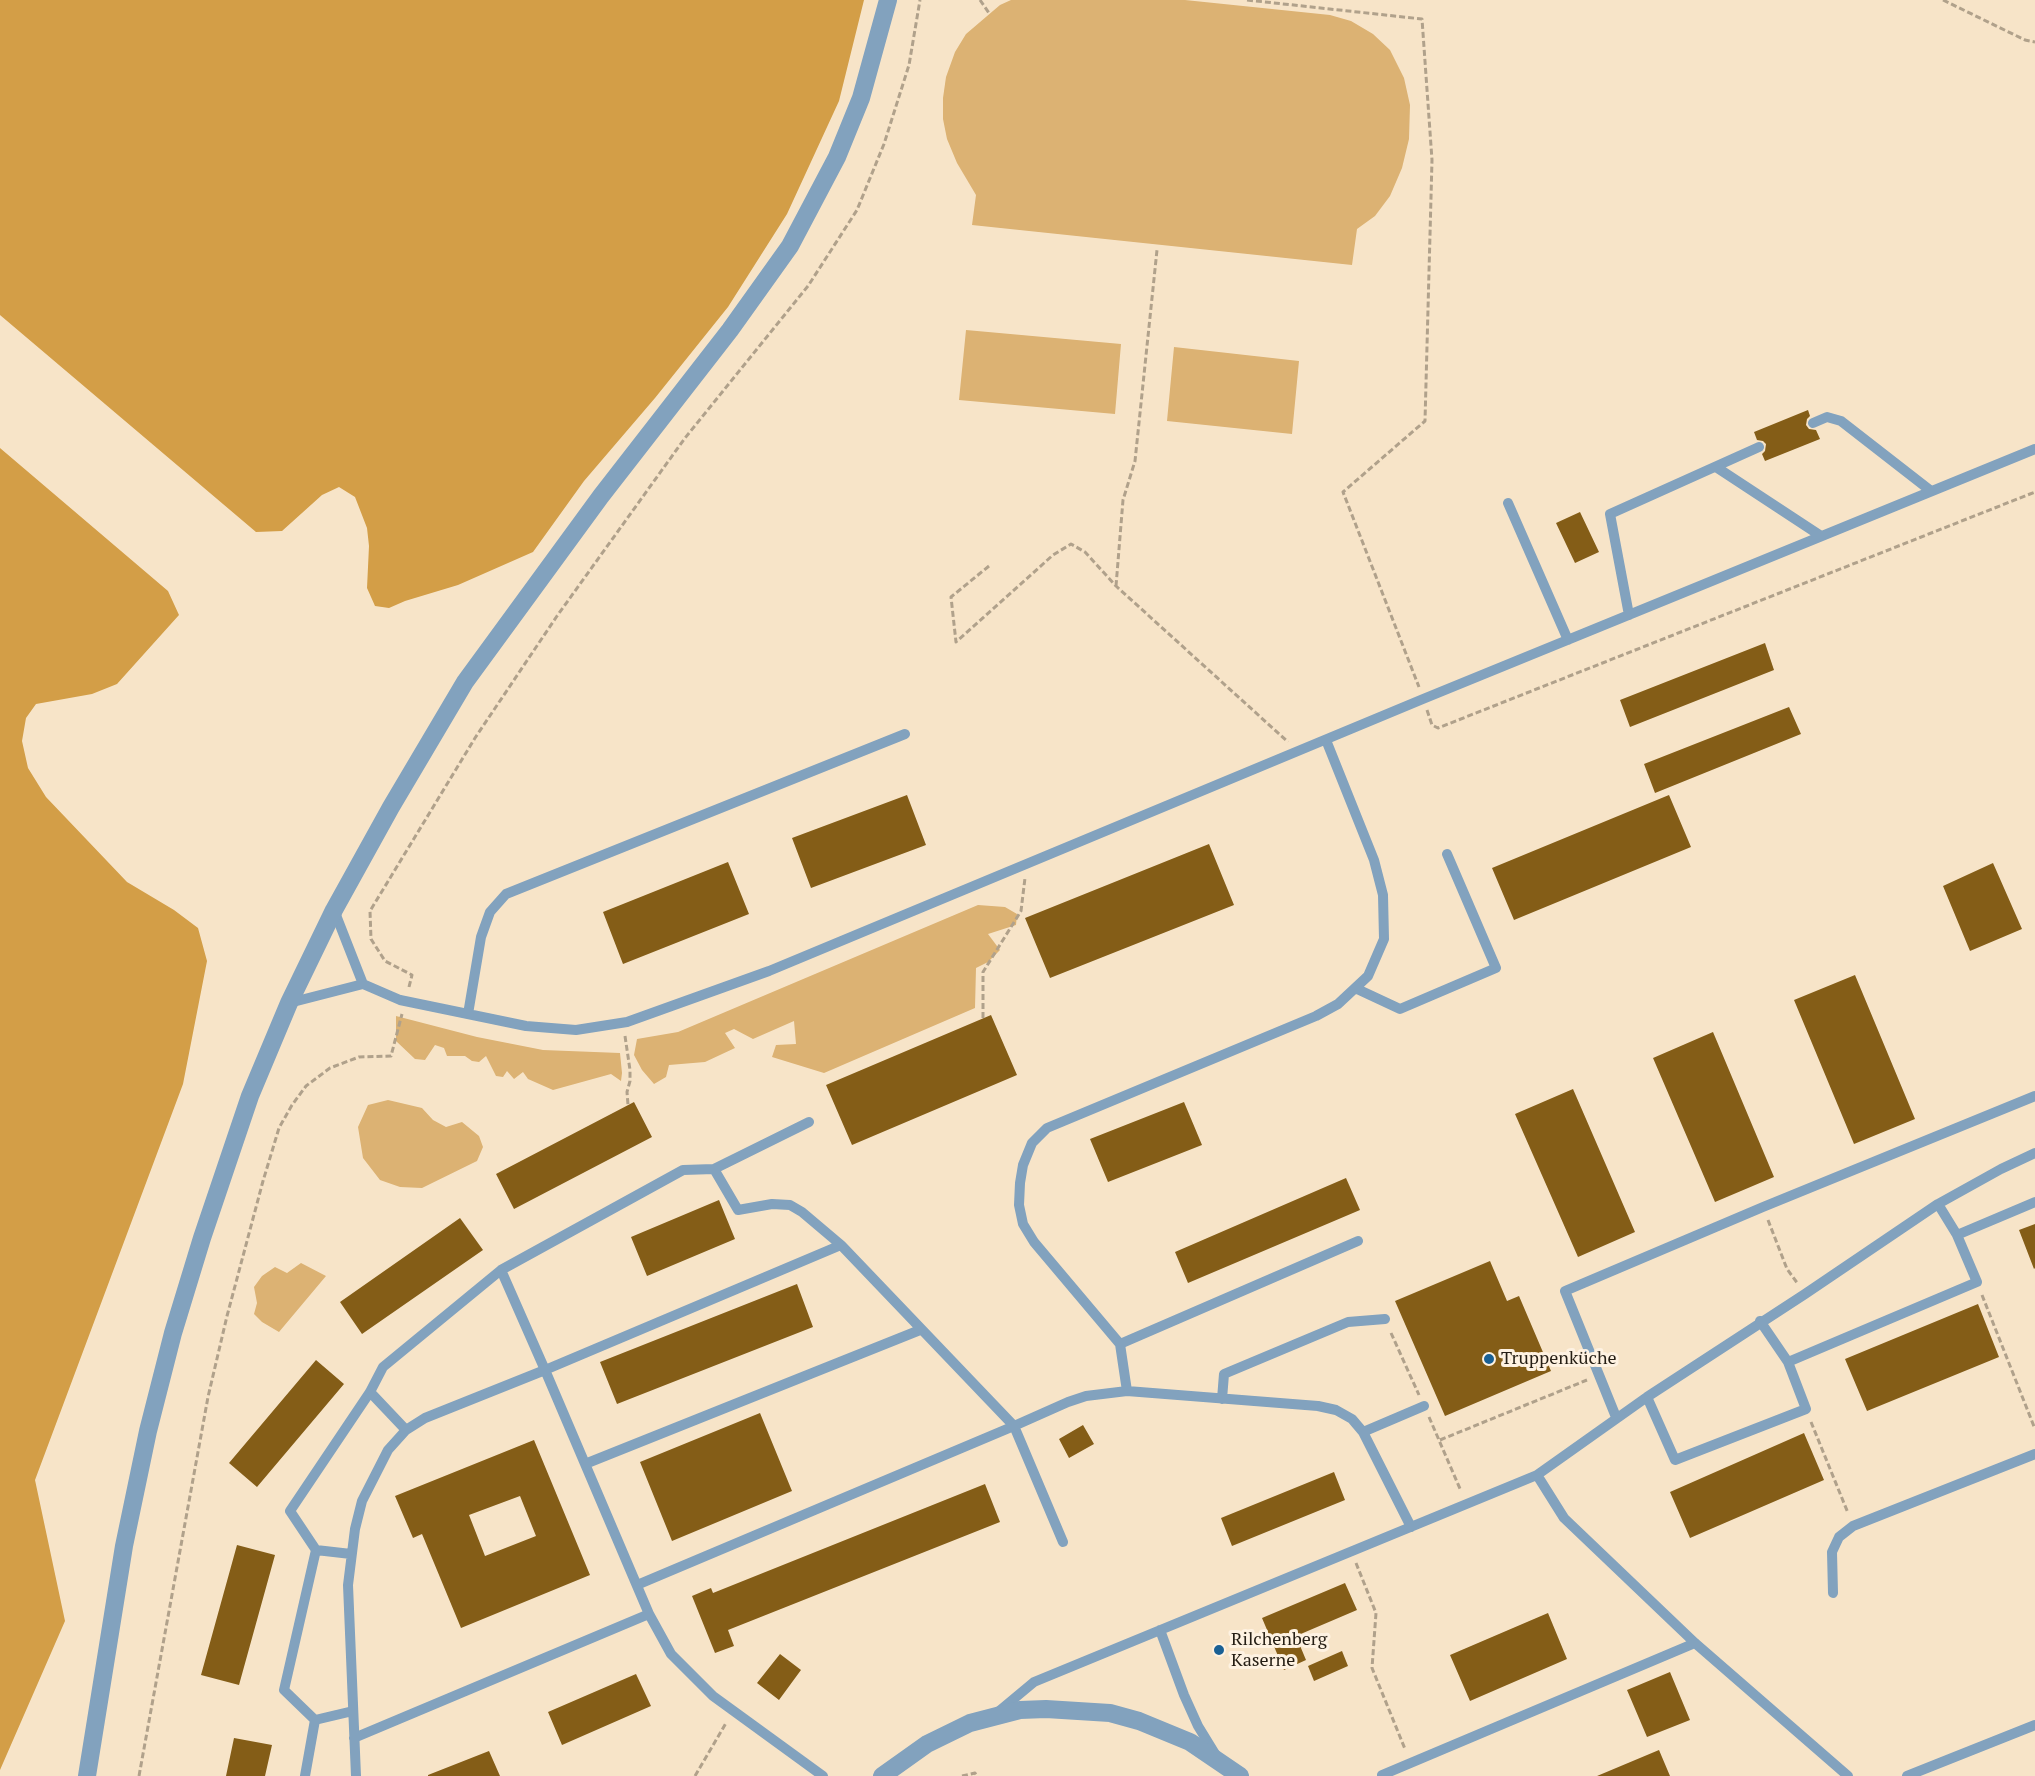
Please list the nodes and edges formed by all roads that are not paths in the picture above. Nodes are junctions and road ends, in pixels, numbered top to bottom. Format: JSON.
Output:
{"nodes":[{"id":1,"x":888,"y":0,"type":"edge"},
{"id":2,"x":1813,"y":423,"type":"dead end"},
{"id":3,"x":1760,"y":447,"type":"dead end"},
{"id":4,"x":2035,"y":449,"type":"edge"},
{"id":5,"x":1716,"y":467,"type":"junction"},
{"id":6,"x":1931,"y":491,"type":"junction"},
{"id":7,"x":1508,"y":503,"type":"dead end"},
{"id":8,"x":1821,"y":536,"type":"junction"},
{"id":9,"x":1629,"y":615,"type":"junction"},
{"id":10,"x":1568,"y":639,"type":"junction"},
{"id":11,"x":905,"y":734,"type":"dead end"},
{"id":12,"x":1326,"y":740,"type":"junction"},
{"id":13,"x":1447,"y":854,"type":"dead end"},
{"id":14,"x":334,"y":910,"type":"junction"},
{"id":15,"x":363,"y":984,"type":"junction"},
{"id":16,"x":1355,"y":988,"type":"junction"},
{"id":17,"x":289,"y":1003,"type":"junction"},
{"id":18,"x":468,"y":1014,"type":"junction"},
{"id":19,"x":2035,"y":1096,"type":"edge"},
{"id":20,"x":809,"y":1122,"type":"dead end"},
{"id":21,"x":2035,"y":1153,"type":"edge"},
{"id":22,"x":714,"y":1169,"type":"junction"},
{"id":23,"x":2035,"y":1202,"type":"edge"},
{"id":24,"x":1938,"y":1203,"type":"junction"},
{"id":25,"x":1958,"y":1234,"type":"junction"},
{"id":26,"x":1358,"y":1241,"type":"dead end"},
{"id":27,"x":841,"y":1245,"type":"junction"},
{"id":28,"x":501,"y":1270,"type":"junction"},
{"id":29,"x":1384,"y":1319,"type":"dead end"},
{"id":30,"x":1760,"y":1321,"type":"junction"},
{"id":31,"x":920,"y":1330,"type":"junction"},
{"id":32,"x":1120,"y":1344,"type":"junction"},
{"id":33,"x":1788,"y":1362,"type":"junction"},
{"id":34,"x":545,"y":1371,"type":"junction"},
{"id":35,"x":369,"y":1392,"type":"junction"},
{"id":36,"x":1127,"y":1392,"type":"junction"},
{"id":37,"x":1647,"y":1397,"type":"junction"},
{"id":38,"x":1222,"y":1399,"type":"junction"},
{"id":39,"x":1424,"y":1406,"type":"dead end"},
{"id":40,"x":1616,"y":1418,"type":"junction"},
{"id":41,"x":1014,"y":1426,"type":"junction"},
{"id":42,"x":406,"y":1430,"type":"junction"},
{"id":43,"x":1363,"y":1432,"type":"junction"},
{"id":44,"x":2035,"y":1454,"type":"edge"},
{"id":45,"x":585,"y":1464,"type":"junction"},
{"id":46,"x":1537,"y":1475,"type":"junction"},
{"id":47,"x":1411,"y":1527,"type":"junction"},
{"id":48,"x":1063,"y":1542,"type":"dead end"},
{"id":49,"x":316,"y":1550,"type":"junction"},
{"id":50,"x":351,"y":1554,"type":"junction"},
{"id":51,"x":637,"y":1585,"type":"junction"},
{"id":52,"x":1833,"y":1593,"type":"dead end"},
{"id":53,"x":649,"y":1614,"type":"junction"},
{"id":54,"x":1160,"y":1630,"type":"junction"},
{"id":55,"x":1695,"y":1642,"type":"junction"},
{"id":56,"x":353,"y":1711,"type":"junction"},
{"id":57,"x":994,"y":1715,"type":"junction"},
{"id":58,"x":315,"y":1720,"type":"junction"},
{"id":59,"x":2035,"y":1725,"type":"edge"},
{"id":60,"x":354,"y":1738,"type":"junction"},
{"id":61,"x":1220,"y":1762,"type":"junction"},
{"id":62,"x":1834,"y":1771,"type":"edge"},
{"id":63,"x":1382,"y":1774,"type":"edge"},
{"id":64,"x":87,"y":1776,"type":"edge"},
{"id":65,"x":305,"y":1776,"type":"edge"},
{"id":66,"x":356,"y":1776,"type":"edge"},
{"id":67,"x":823,"y":1776,"type":"edge"},
{"id":68,"x":882,"y":1776,"type":"edge"},
{"id":69,"x":1240,"y":1776,"type":"edge"},
{"id":70,"x":1848,"y":1776,"type":"edge"},
{"id":71,"x":1907,"y":1776,"type":"edge"}],
"edges":[{"from":1,"to":14,"type":"street"},
{"from":2,"to":6,"type":"lane"},
{"from":3,"to":5,"type":"lane"},
{"from":4,"to":6,"type":"lane"},
{"from":5,"to":8,"type":"lane"},
{"from":5,"to":9,"type":"lane"},
{"from":6,"to":8,"type":"lane"},
{"from":7,"to":10,"type":"lane"},
{"from":8,"to":9,"type":"lane"},
{"from":9,"to":10,"type":"lane"},
{"from":10,"to":12,"type":"lane"},
{"from":11,"to":18,"type":"lane"},
{"from":12,"to":16,"type":"lane"},
{"from":12,"to":18,"type":"lane"},
{"from":13,"to":16,"type":"lane"},
{"from":14,"to":15,"type":"lane"},
{"from":14,"to":17,"type":"street"},
{"from":15,"to":17,"type":"lane"},
{"from":15,"to":18,"type":"lane"},
{"from":16,"to":32,"type":"lane"},
{"from":17,"to":64,"type":"street"},
{"from":19,"to":40,"type":"lane"},
{"from":20,"to":22,"type":"lane"},
{"from":21,"to":24,"type":"lane"},
{"from":22,"to":27,"type":"lane"},
{"from":22,"to":28,"type":"lane"},
{"from":23,"to":25,"type":"lane"},
{"from":24,"to":25,"type":"lane"},
{"from":24,"to":30,"type":"lane"},
{"from":25,"to":33,"type":"lane"},
{"from":26,"to":32,"type":"lane"},
{"from":27,"to":31,"type":"lane"},
{"from":27,"to":34,"type":"lane"},
{"from":28,"to":34,"type":"lane"},
{"from":28,"to":35,"type":"lane"},
{"from":29,"to":38,"type":"lane"},
{"from":30,"to":33,"type":"lane"},
{"from":30,"to":37,"type":"lane"},
{"from":31,"to":41,"type":"lane"},
{"from":31,"to":45,"type":"lane"},
{"from":32,"to":36,"type":"lane"},
{"from":33,"to":37,"type":"lane"},
{"from":34,"to":42,"type":"lane"},
{"from":34,"to":45,"type":"lane"},
{"from":35,"to":42,"type":"lane"},
{"from":35,"to":49,"type":"lane"},
{"from":36,"to":38,"type":"lane"},
{"from":36,"to":41,"type":"lane"},
{"from":37,"to":40,"type":"lane"},
{"from":38,"to":43,"type":"lane"},
{"from":39,"to":43,"type":"lane"},
{"from":40,"to":46,"type":"lane"},
{"from":41,"to":48,"type":"lane"},
{"from":41,"to":51,"type":"lane"},
{"from":42,"to":50,"type":"lane"},
{"from":43,"to":47,"type":"lane"},
{"from":44,"to":52,"type":"lane"},
{"from":45,"to":51,"type":"lane"},
{"from":46,"to":47,"type":"lane"},
{"from":46,"to":55,"type":"lane"},
{"from":47,"to":54,"type":"lane"},
{"from":49,"to":50,"type":"lane"},
{"from":49,"to":58,"type":"lane"},
{"from":50,"to":56,"type":"lane"},
{"from":51,"to":53,"type":"lane"},
{"from":53,"to":60,"type":"lane"},
{"from":53,"to":67,"type":"lane"},
{"from":54,"to":57,"type":"lane"},
{"from":54,"to":61,"type":"lane"},
{"from":55,"to":62,"type":"lane"},
{"from":55,"to":63,"type":"lane"},
{"from":56,"to":58,"type":"lane"},
{"from":56,"to":60,"type":"lane"},
{"from":57,"to":61,"type":"street"},
{"from":57,"to":68,"type":"street"},
{"from":58,"to":65,"type":"lane"},
{"from":59,"to":71,"type":"lane"},
{"from":60,"to":66,"type":"lane"},
{"from":61,"to":69,"type":"street"},
{"from":62,"to":70,"type":"lane"}]}
